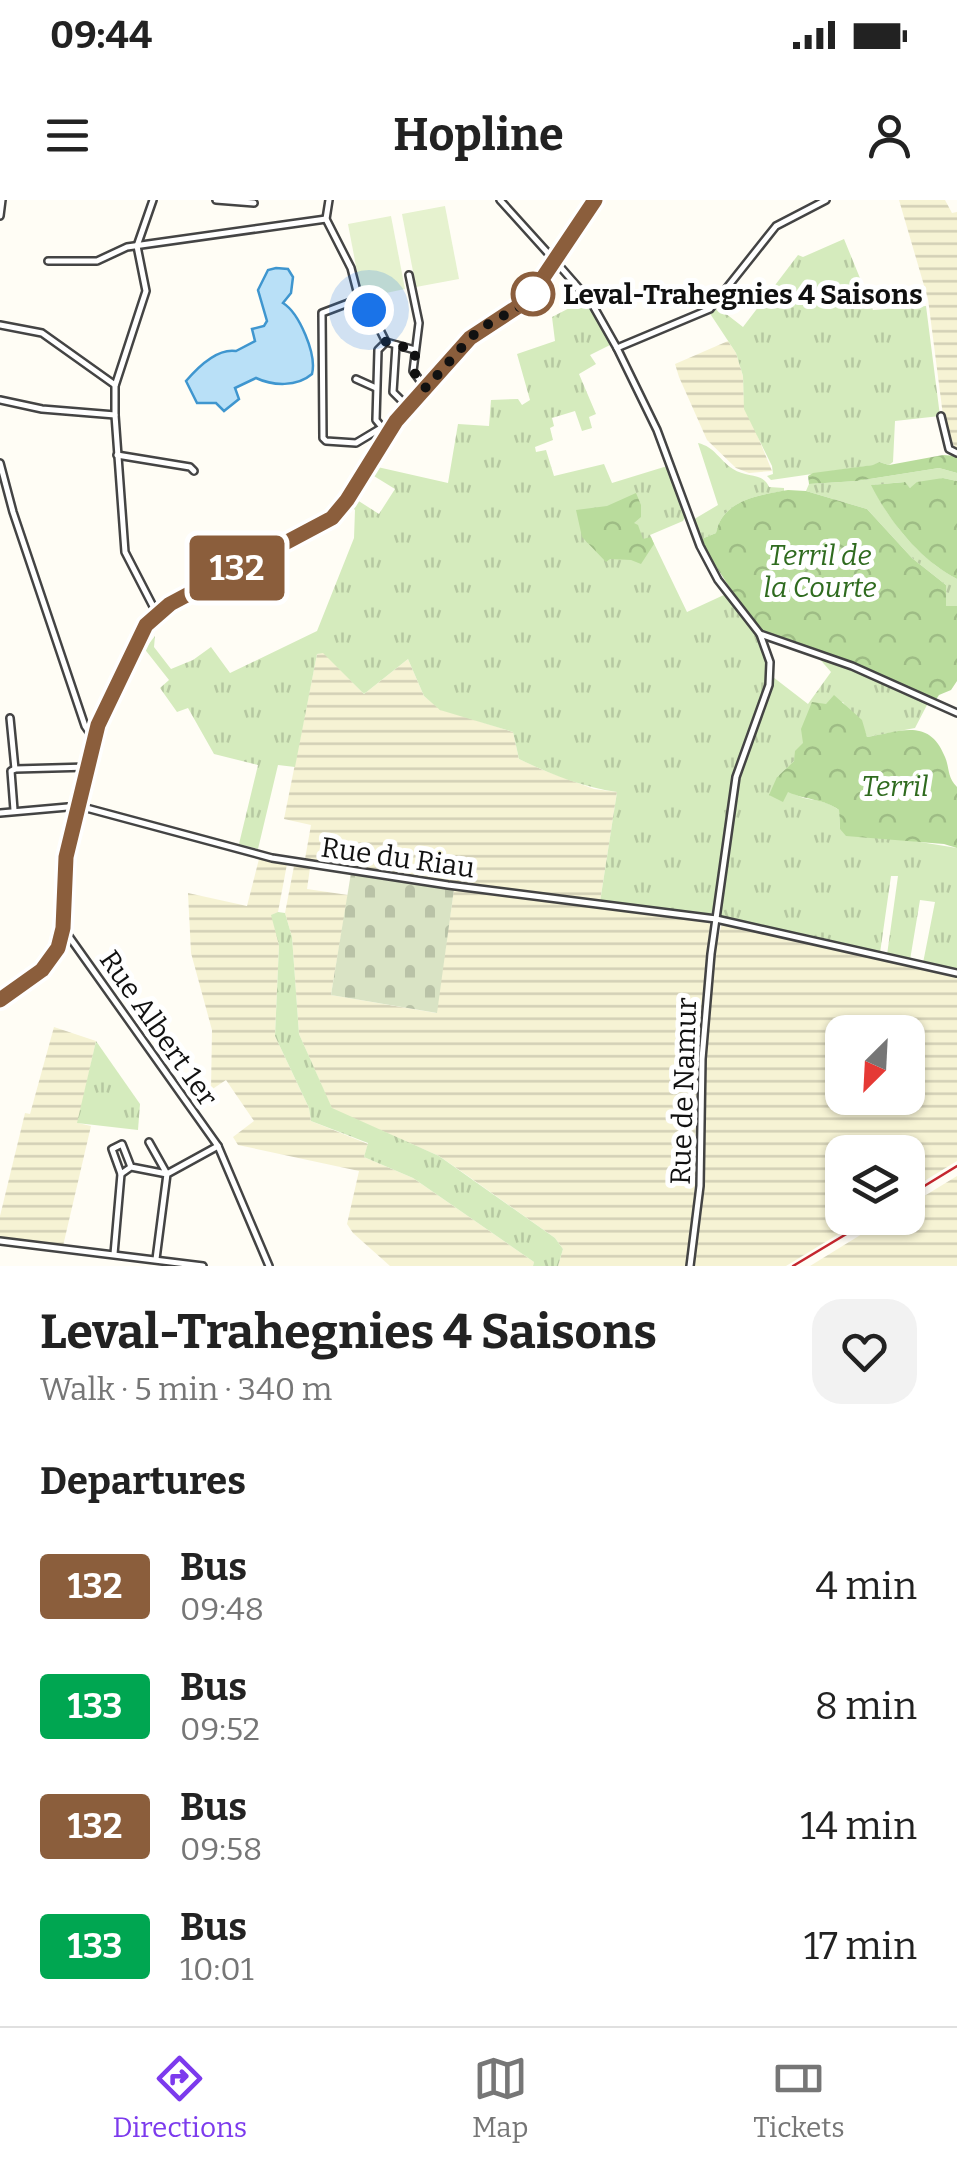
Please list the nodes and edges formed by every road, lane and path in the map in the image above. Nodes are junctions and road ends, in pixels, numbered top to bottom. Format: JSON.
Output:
{"nodes":[{"id":1,"x":2,"y":200,"type":"edge"},
{"id":2,"x":152,"y":200,"type":"edge"},
{"id":3,"x":216,"y":200,"type":"edge"},
{"id":4,"x":233,"y":200,"type":"edge"},
{"id":5,"x":329,"y":200,"type":"edge"},
{"id":6,"x":500,"y":200,"type":"edge"},
{"id":7,"x":595,"y":200,"type":"edge"},
{"id":8,"x":826,"y":200,"type":"edge"},
{"id":9,"x":254,"y":203,"type":"dead end"},
{"id":10,"x":0,"y":216,"type":"edge"},
{"id":11,"x":326,"y":218,"type":"junction"},
{"id":12,"x":137,"y":246,"type":"junction"},
{"id":13,"x":48,"y":261,"type":"dead end"},
{"id":14,"x":556,"y":262,"type":"junction"},
{"id":15,"x":409,"y":275,"type":"dead end"},
{"id":16,"x":357,"y":299,"type":"junction"},
{"id":17,"x":0,"y":325,"type":"edge"},
{"id":18,"x":386,"y":342,"type":"junction"},
{"id":19,"x":396,"y":345,"type":"junction"},
{"id":20,"x":618,"y":348,"type":"junction"},
{"id":21,"x":415,"y":350,"type":"junction"},
{"id":22,"x":356,"y":379,"type":"dead end"},
{"id":23,"x":115,"y":386,"type":"junction"},
{"id":24,"x":377,"y":388,"type":"junction"},
{"id":25,"x":426,"y":388,"type":"junction"},
{"id":26,"x":0,"y":400,"type":"edge"},
{"id":27,"x":408,"y":407,"type":"junction"},
{"id":28,"x":115,"y":415,"type":"junction"},
{"id":29,"x":941,"y":416,"type":"dead end"},
{"id":30,"x":387,"y":428,"type":"junction"},
{"id":31,"x":957,"y":453,"type":"edge"},
{"id":32,"x":117,"y":456,"type":"junction"},
{"id":33,"x":0,"y":462,"type":"edge"},
{"id":34,"x":194,"y":472,"type":"dead end"},
{"id":35,"x":157,"y":614,"type":"junction"},
{"id":36,"x":760,"y":634,"type":"junction"},
{"id":37,"x":957,"y":713,"type":"edge"},
{"id":38,"x":10,"y":718,"type":"dead end"},
{"id":39,"x":94,"y":739,"type":"junction"},
{"id":40,"x":88,"y":767,"type":"junction"},
{"id":41,"x":14,"y":769,"type":"junction"},
{"id":42,"x":79,"y":806,"type":"junction"},
{"id":43,"x":14,"y":810,"type":"junction"},
{"id":44,"x":0,"y":813,"type":"edge"},
{"id":45,"x":716,"y":918,"type":"junction"},
{"id":46,"x":63,"y":928,"type":"junction"},
{"id":47,"x":957,"y":973,"type":"edge"},
{"id":48,"x":0,"y":1000,"type":"edge"},
{"id":49,"x":150,"y":1142,"type":"dead end"},
{"id":50,"x":218,"y":1146,"type":"junction"},
{"id":51,"x":131,"y":1167,"type":"junction"},
{"id":52,"x":121,"y":1174,"type":"junction"},
{"id":53,"x":167,"y":1174,"type":"junction"},
{"id":54,"x":0,"y":1241,"type":"edge"},
{"id":55,"x":114,"y":1254,"type":"junction"},
{"id":56,"x":156,"y":1259,"type":"junction"},
{"id":57,"x":203,"y":1266,"type":"edge"},
{"id":58,"x":269,"y":1266,"type":"edge"},
{"id":59,"x":690,"y":1266,"type":"edge"}],
"edges":[{"from":1,"to":10,"type":"street"},
{"from":2,"to":12,"type":"street"},
{"from":3,"to":4,"type":"street"},
{"from":4,"to":9,"type":"street"},
{"from":5,"to":11,"type":"street"},
{"from":6,"to":14,"type":"street"},
{"from":7,"to":14,"type":"street"},
{"from":8,"to":20,"type":"street"},
{"from":11,"to":12,"type":"street"},
{"from":11,"to":16,"type":"street"},
{"from":12,"to":13,"type":"street"},
{"from":12,"to":23,"type":"street"},
{"from":14,"to":20,"type":"street"},
{"from":14,"to":25,"type":"street"},
{"from":15,"to":21,"type":"street"},
{"from":16,"to":18,"type":"street"},
{"from":16,"to":30,"type":"street"},
{"from":17,"to":23,"type":"street"},
{"from":18,"to":19,"type":"street"},
{"from":18,"to":24,"type":"street"},
{"from":19,"to":21,"type":"street"},
{"from":19,"to":27,"type":"street"},
{"from":20,"to":36,"type":"street"},
{"from":21,"to":25,"type":"street"},
{"from":22,"to":24,"type":"street"},
{"from":23,"to":28,"type":"street"},
{"from":24,"to":30,"type":"street"},
{"from":25,"to":27,"type":"street"},
{"from":26,"to":28,"type":"street"},
{"from":27,"to":30,"type":"street"},
{"from":28,"to":32,"type":"street"},
{"from":29,"to":31,"type":"street"},
{"from":30,"to":35,"type":"street"},
{"from":32,"to":34,"type":"street"},
{"from":32,"to":35,"type":"street"},
{"from":33,"to":39,"type":"street"},
{"from":35,"to":39,"type":"street"},
{"from":36,"to":37,"type":"street"},
{"from":36,"to":45,"type":"street","name":"Rue de Namur"},
{"from":38,"to":41,"type":"street"},
{"from":39,"to":40,"type":"street"},
{"from":40,"to":41,"type":"street"},
{"from":40,"to":42,"type":"street"},
{"from":41,"to":43,"type":"street"},
{"from":42,"to":43,"type":"street","name":"Rue du Riau"},
{"from":42,"to":45,"type":"street","name":"Rue du Riau"},
{"from":42,"to":46,"type":"street"},
{"from":43,"to":44,"type":"street","name":"Rue du Riau"},
{"from":45,"to":47,"type":"street","name":"Rue du Riau"},
{"from":45,"to":59,"type":"street","name":"Rue de Namur"},
{"from":46,"to":48,"type":"street"},
{"from":46,"to":50,"type":"street","name":"Rue Albert 1er"},
{"from":49,"to":53,"type":"street"},
{"from":50,"to":53,"type":"street"},
{"from":50,"to":58,"type":"street","name":"Rue Albert 1er"},
{"from":51,"to":52,"type":"street"},
{"from":51,"to":52,"type":"street"},
{"from":51,"to":53,"type":"street"},
{"from":52,"to":55,"type":"street"},
{"from":53,"to":56,"type":"street"},
{"from":54,"to":55,"type":"street"},
{"from":55,"to":56,"type":"street"},
{"from":56,"to":57,"type":"street"}]}
